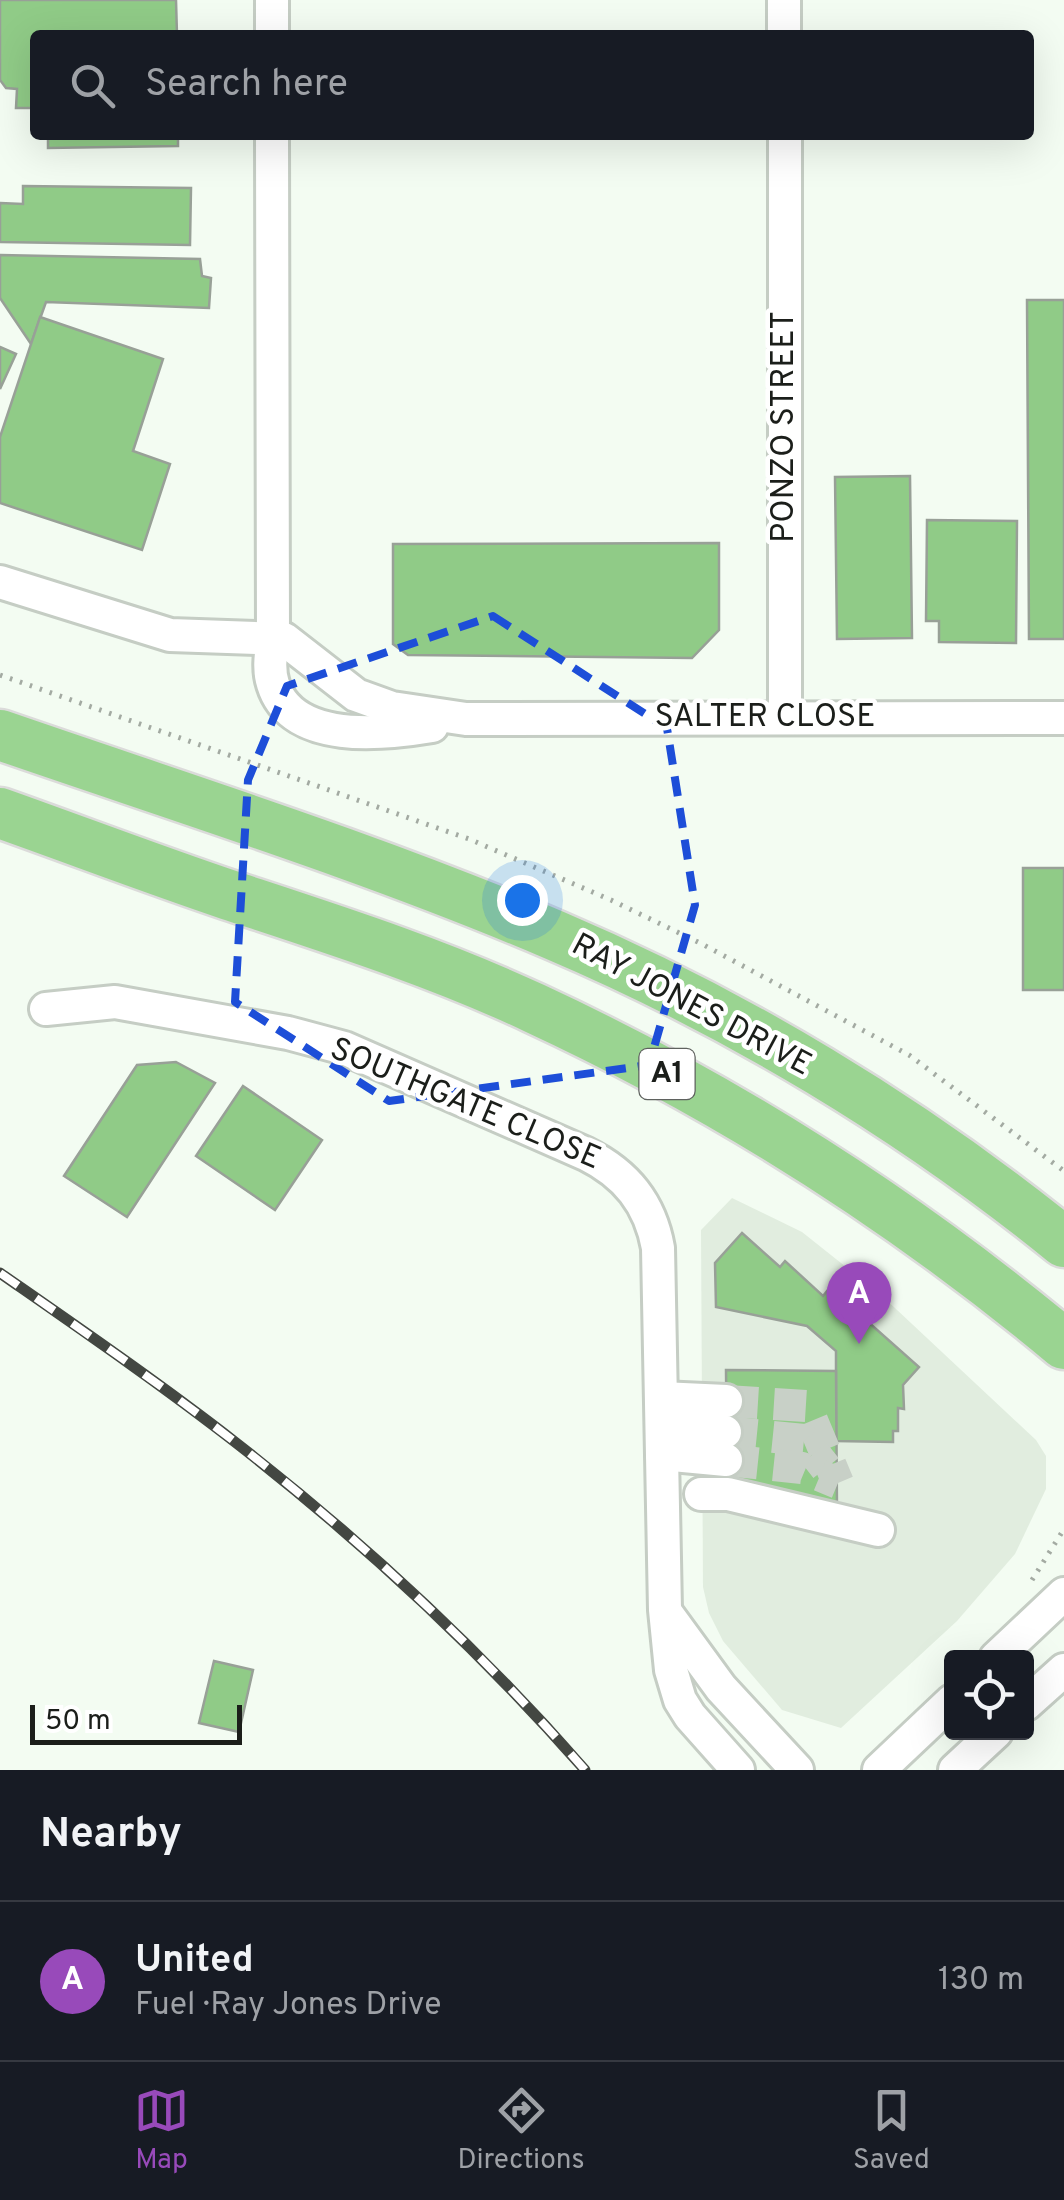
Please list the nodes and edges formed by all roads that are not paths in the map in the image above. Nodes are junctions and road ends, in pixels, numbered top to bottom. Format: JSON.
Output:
{"nodes":[{"id":1,"x":272,"y":0,"type":"edge"},
{"id":2,"x":784,"y":0,"type":"edge"},
{"id":3,"x":272,"y":30,"type":"edge"},
{"id":4,"x":784,"y":30,"type":"edge"},
{"id":5,"x":272,"y":140,"type":"edge"},
{"id":6,"x":785,"y":140,"type":"edge"},
{"id":7,"x":0,"y":582,"type":"edge"},
{"id":8,"x":273,"y":638,"type":"junction"},
{"id":9,"x":785,"y":718,"type":"junction"},
{"id":10,"x":1064,"y":718,"type":"edge"},
{"id":11,"x":466,"y":719,"type":"junction"},
{"id":12,"x":0,"y":735,"type":"edge"},
{"id":13,"x":0,"y":813,"type":"edge"},
{"id":14,"x":46,"y":1009,"type":"dead end"},
{"id":15,"x":1064,"y":1242,"type":"edge"},
{"id":16,"x":1064,"y":1344,"type":"edge"},
{"id":17,"x":662,"y":1426,"type":"junction"},
{"id":18,"x":702,"y":1494,"type":"dead end"},
{"id":19,"x":878,"y":1530,"type":"dead end"},
{"id":20,"x":1064,"y":1594,"type":"edge"},
{"id":21,"x":665,"y":1610,"type":"junction"},
{"id":22,"x":1004,"y":1650,"type":"edge"},
{"id":23,"x":1064,"y":1670,"type":"edge"},
{"id":24,"x":1034,"y":1697,"type":"edge"},
{"id":25,"x":944,"y":1708,"type":"edge"},
{"id":26,"x":987,"y":1740,"type":"edge"},
{"id":27,"x":738,"y":1770,"type":"edge"},
{"id":28,"x":797,"y":1770,"type":"edge"},
{"id":29,"x":879,"y":1770,"type":"edge"},
{"id":30,"x":955,"y":1770,"type":"edge"}],
"edges":[{"from":1,"to":3,"type":"street"},
{"from":2,"to":4,"type":"street"},
{"from":5,"to":8,"type":"street","name":"SALTER CLOSE"},
{"from":6,"to":9,"type":"street","name":"PONZO STREET"},
{"from":7,"to":8,"type":"street"},
{"from":8,"to":11,"type":"street","name":"SALTER CLOSE"},
{"from":8,"to":11,"type":"street","name":"SALTER CLOSE"},
{"from":9,"to":10,"type":"street","name":"SALTER CLOSE"},
{"from":9,"to":11,"type":"street","name":"SALTER CLOSE"},
{"from":12,"to":15,"type":"highway","name":"RAY JONES DRIVE","number":"A1"},
{"from":13,"to":16,"type":"highway","number":"A1"},
{"from":14,"to":17,"type":"street","name":"SOUTHGATE CLOSE"},
{"from":17,"to":17,"type":"street"},
{"from":17,"to":21,"type":"street","name":"SOUTHGATE CLOSE"},
{"from":18,"to":19,"type":"street"},
{"from":20,"to":22,"type":"street"},
{"from":21,"to":27,"type":"street","name":"SOUTHGATE CLOSE"},
{"from":21,"to":28,"type":"street"},
{"from":23,"to":24,"type":"street"},
{"from":25,"to":29,"type":"street"},
{"from":26,"to":30,"type":"street"}]}
